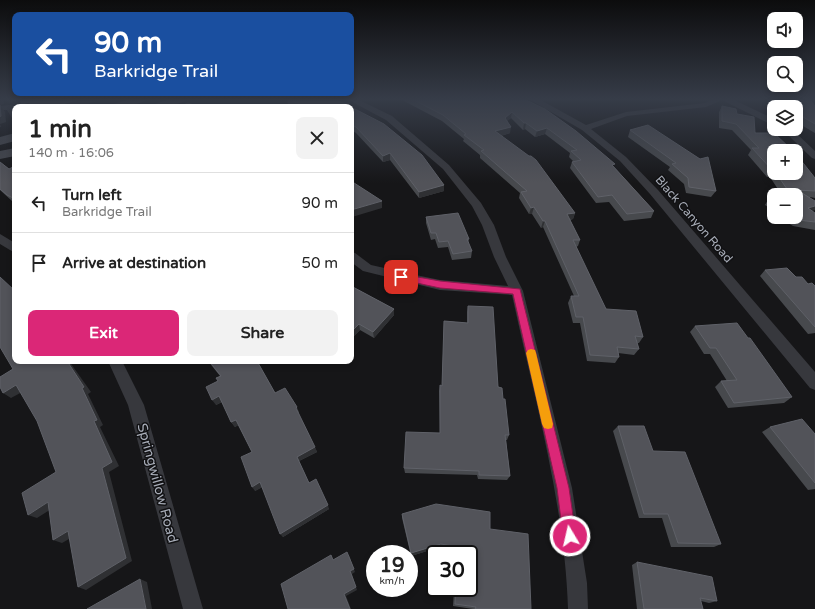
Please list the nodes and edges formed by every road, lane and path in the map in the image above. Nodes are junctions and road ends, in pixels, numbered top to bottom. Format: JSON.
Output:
{"nodes":[{"id":1,"x":398,"y":126,"type":"edge"},
{"id":2,"x":590,"y":126,"type":"edge"},
{"id":3,"x":585,"y":128,"type":"joint"},
{"id":4,"x":794,"y":136,"type":"edge"},
{"id":5,"x":12,"y":138,"type":"edge"},
{"id":6,"x":0,"y":141,"type":"edge"},
{"id":7,"x":12,"y":153,"type":"edge"},
{"id":8,"x":0,"y":155,"type":"edge"},
{"id":9,"x":815,"y":156,"type":"edge"},
{"id":10,"x":0,"y":238,"type":"edge"},
{"id":11,"x":12,"y":247,"type":"edge"},
{"id":12,"x":354,"y":258,"type":"edge"},
{"id":13,"x":517,"y":291,"type":"junction"},
{"id":14,"x":116,"y":364,"type":"edge"},
{"id":15,"x":815,"y":383,"type":"edge"},
{"id":16,"x":193,"y":609,"type":"edge"},
{"id":17,"x":578,"y":609,"type":"edge"}],
"edges":[{"from":1,"to":13,"type":"street"},
{"from":2,"to":3,"type":"street"},
{"from":3,"to":15,"type":"street","name":"Black Canyon Road"},
{"from":4,"to":9,"type":"street"},
{"from":5,"to":6,"type":"main road"},
{"from":7,"to":8,"type":"main road"},
{"from":10,"to":11,"type":"street"},
{"from":12,"to":13,"type":"street"},
{"from":13,"to":17,"type":"street"},
{"from":14,"to":16,"type":"street","name":"Springwillow Road"}]}
